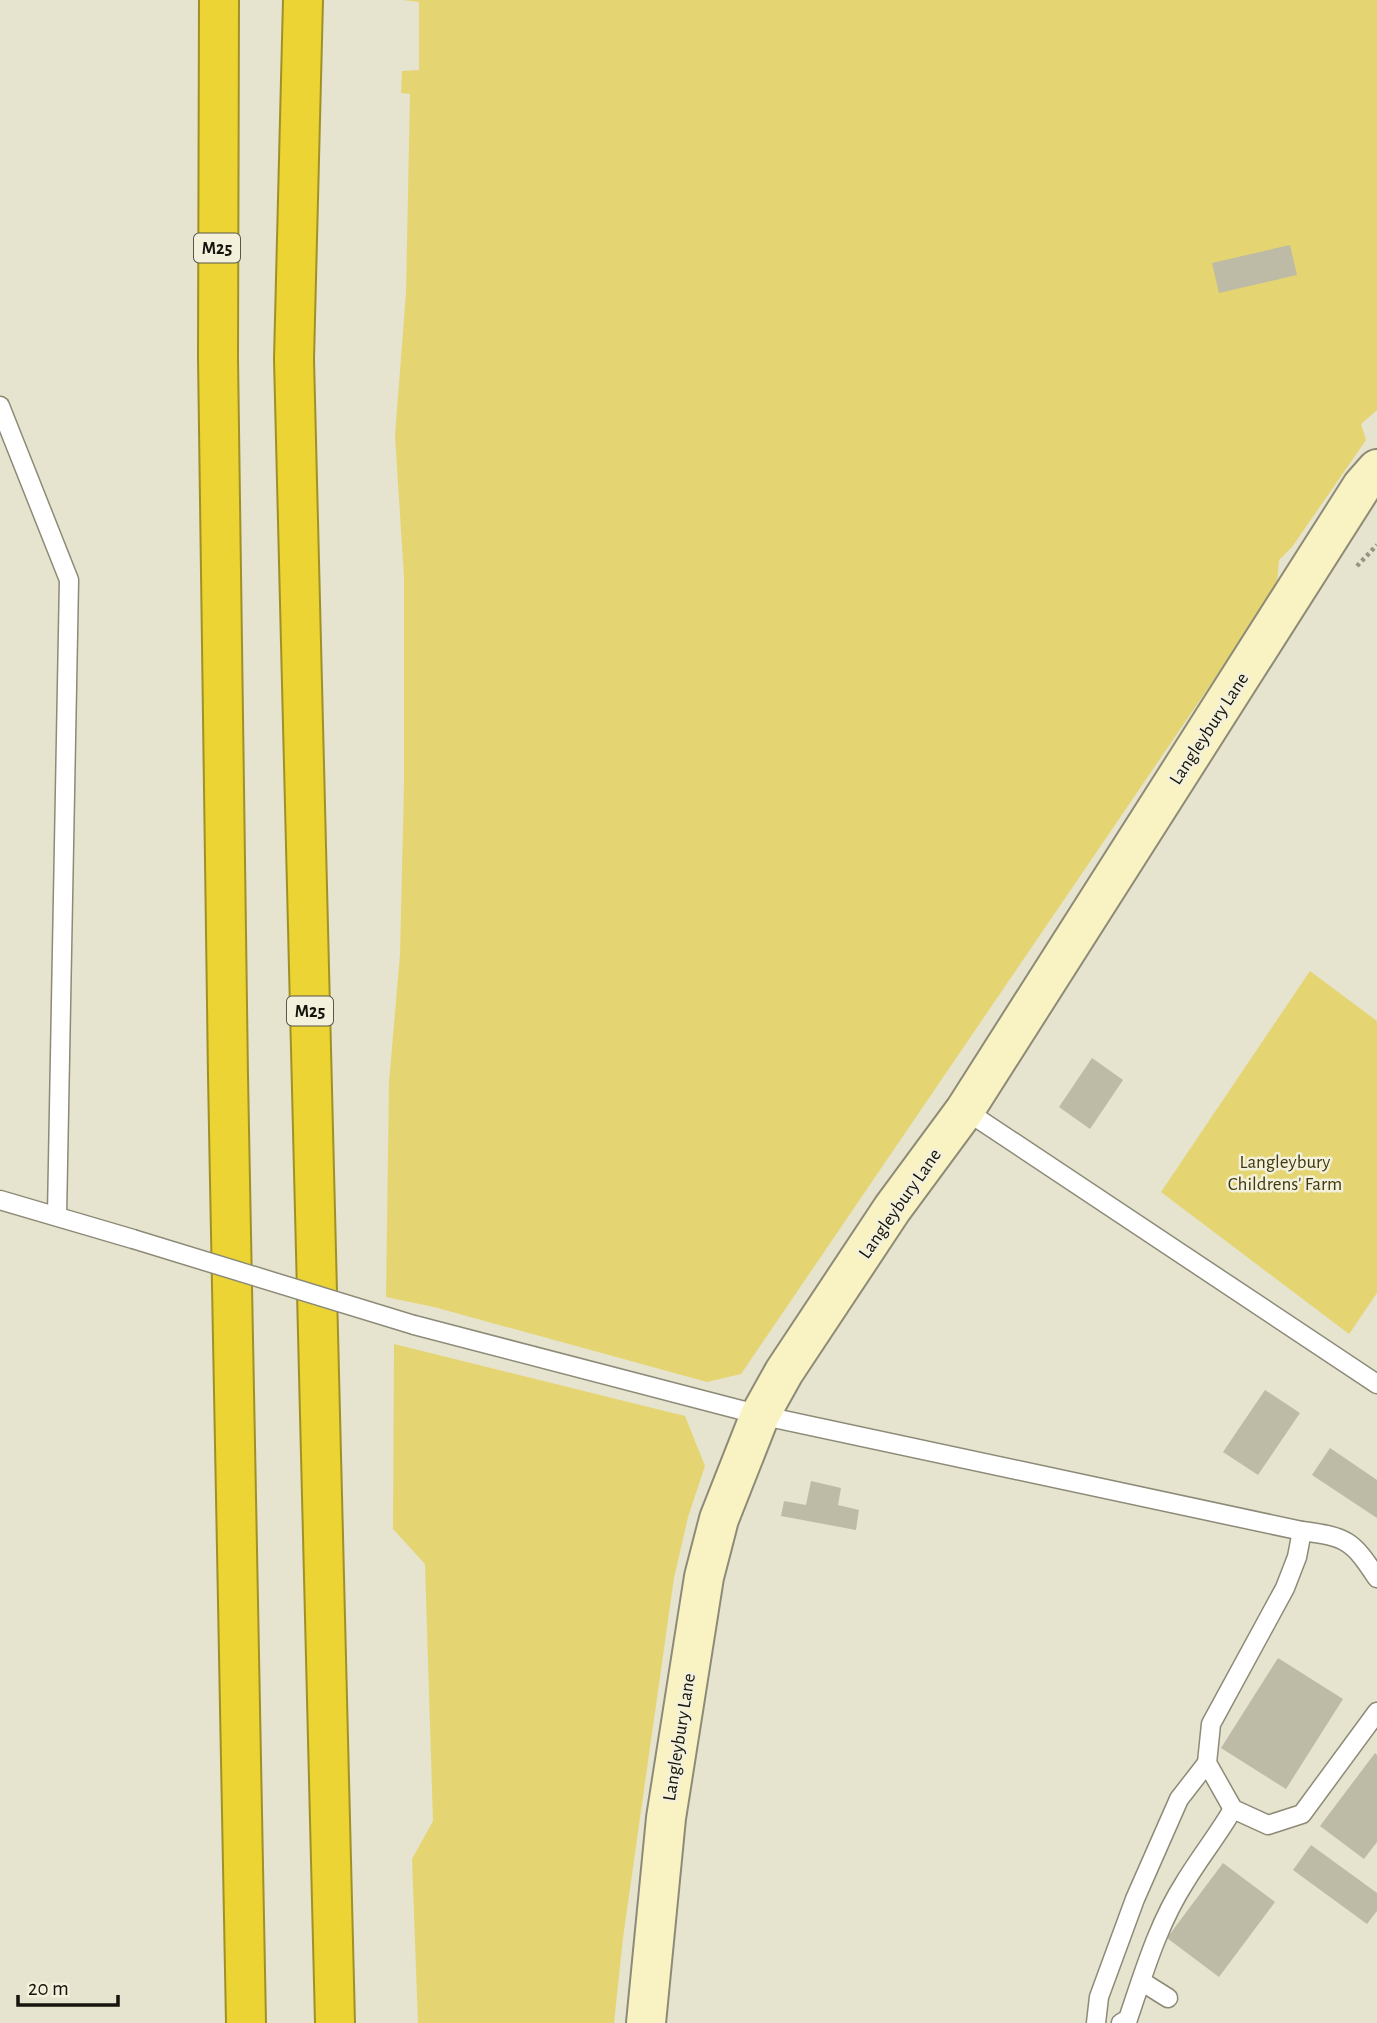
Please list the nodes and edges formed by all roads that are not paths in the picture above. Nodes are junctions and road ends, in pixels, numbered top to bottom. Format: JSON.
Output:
{"nodes":[{"id":1,"x":219,"y":0,"type":"edge"},
{"id":2,"x":303,"y":0,"type":"edge"},
{"id":3,"x":0,"y":406,"type":"edge"},
{"id":4,"x":1377,"y":470,"type":"edge"},
{"id":5,"x":965,"y":1110,"type":"junction"},
{"id":6,"x":0,"y":1200,"type":"edge"},
{"id":7,"x":57,"y":1216,"type":"junction"},
{"id":8,"x":1377,"y":1384,"type":"edge"},
{"id":9,"x":760,"y":1415,"type":"junction"},
{"id":10,"x":1302,"y":1531,"type":"junction"},
{"id":11,"x":1377,"y":1578,"type":"edge"},
{"id":12,"x":1377,"y":1712,"type":"edge"},
{"id":13,"x":1206,"y":1763,"type":"junction"},
{"id":14,"x":1233,"y":1809,"type":"junction"},
{"id":15,"x":1140,"y":1981,"type":"junction"},
{"id":16,"x":1168,"y":1998,"type":"dead end"},
{"id":17,"x":246,"y":2023,"type":"edge"},
{"id":18,"x":335,"y":2023,"type":"edge"},
{"id":19,"x":646,"y":2023,"type":"edge"},
{"id":20,"x":1096,"y":2023,"type":"edge"},
{"id":21,"x":1121,"y":2023,"type":"edge"}],
"edges":[{"from":1,"to":17,"type":"highway","number":"M25"},
{"from":2,"to":18,"type":"highway","number":"M25"},
{"from":3,"to":7,"type":"lane"},
{"from":4,"to":5,"type":"street","name":"Langleybury Lane"},
{"from":5,"to":8,"type":"lane"},
{"from":5,"to":9,"type":"street","name":"Langleybury Lane"},
{"from":6,"to":7,"type":"lane"},
{"from":7,"to":9,"type":"lane","bridge":true},
{"from":9,"to":10,"type":"lane"},
{"from":9,"to":19,"type":"street","name":"Langleybury Lane"},
{"from":10,"to":11,"type":"lane"},
{"from":10,"to":13,"type":"lane"},
{"from":12,"to":14,"type":"lane"},
{"from":13,"to":14,"type":"lane"},
{"from":13,"to":20,"type":"lane"},
{"from":14,"to":15,"type":"lane"},
{"from":15,"to":16,"type":"lane"},
{"from":15,"to":21,"type":"lane"}]}
